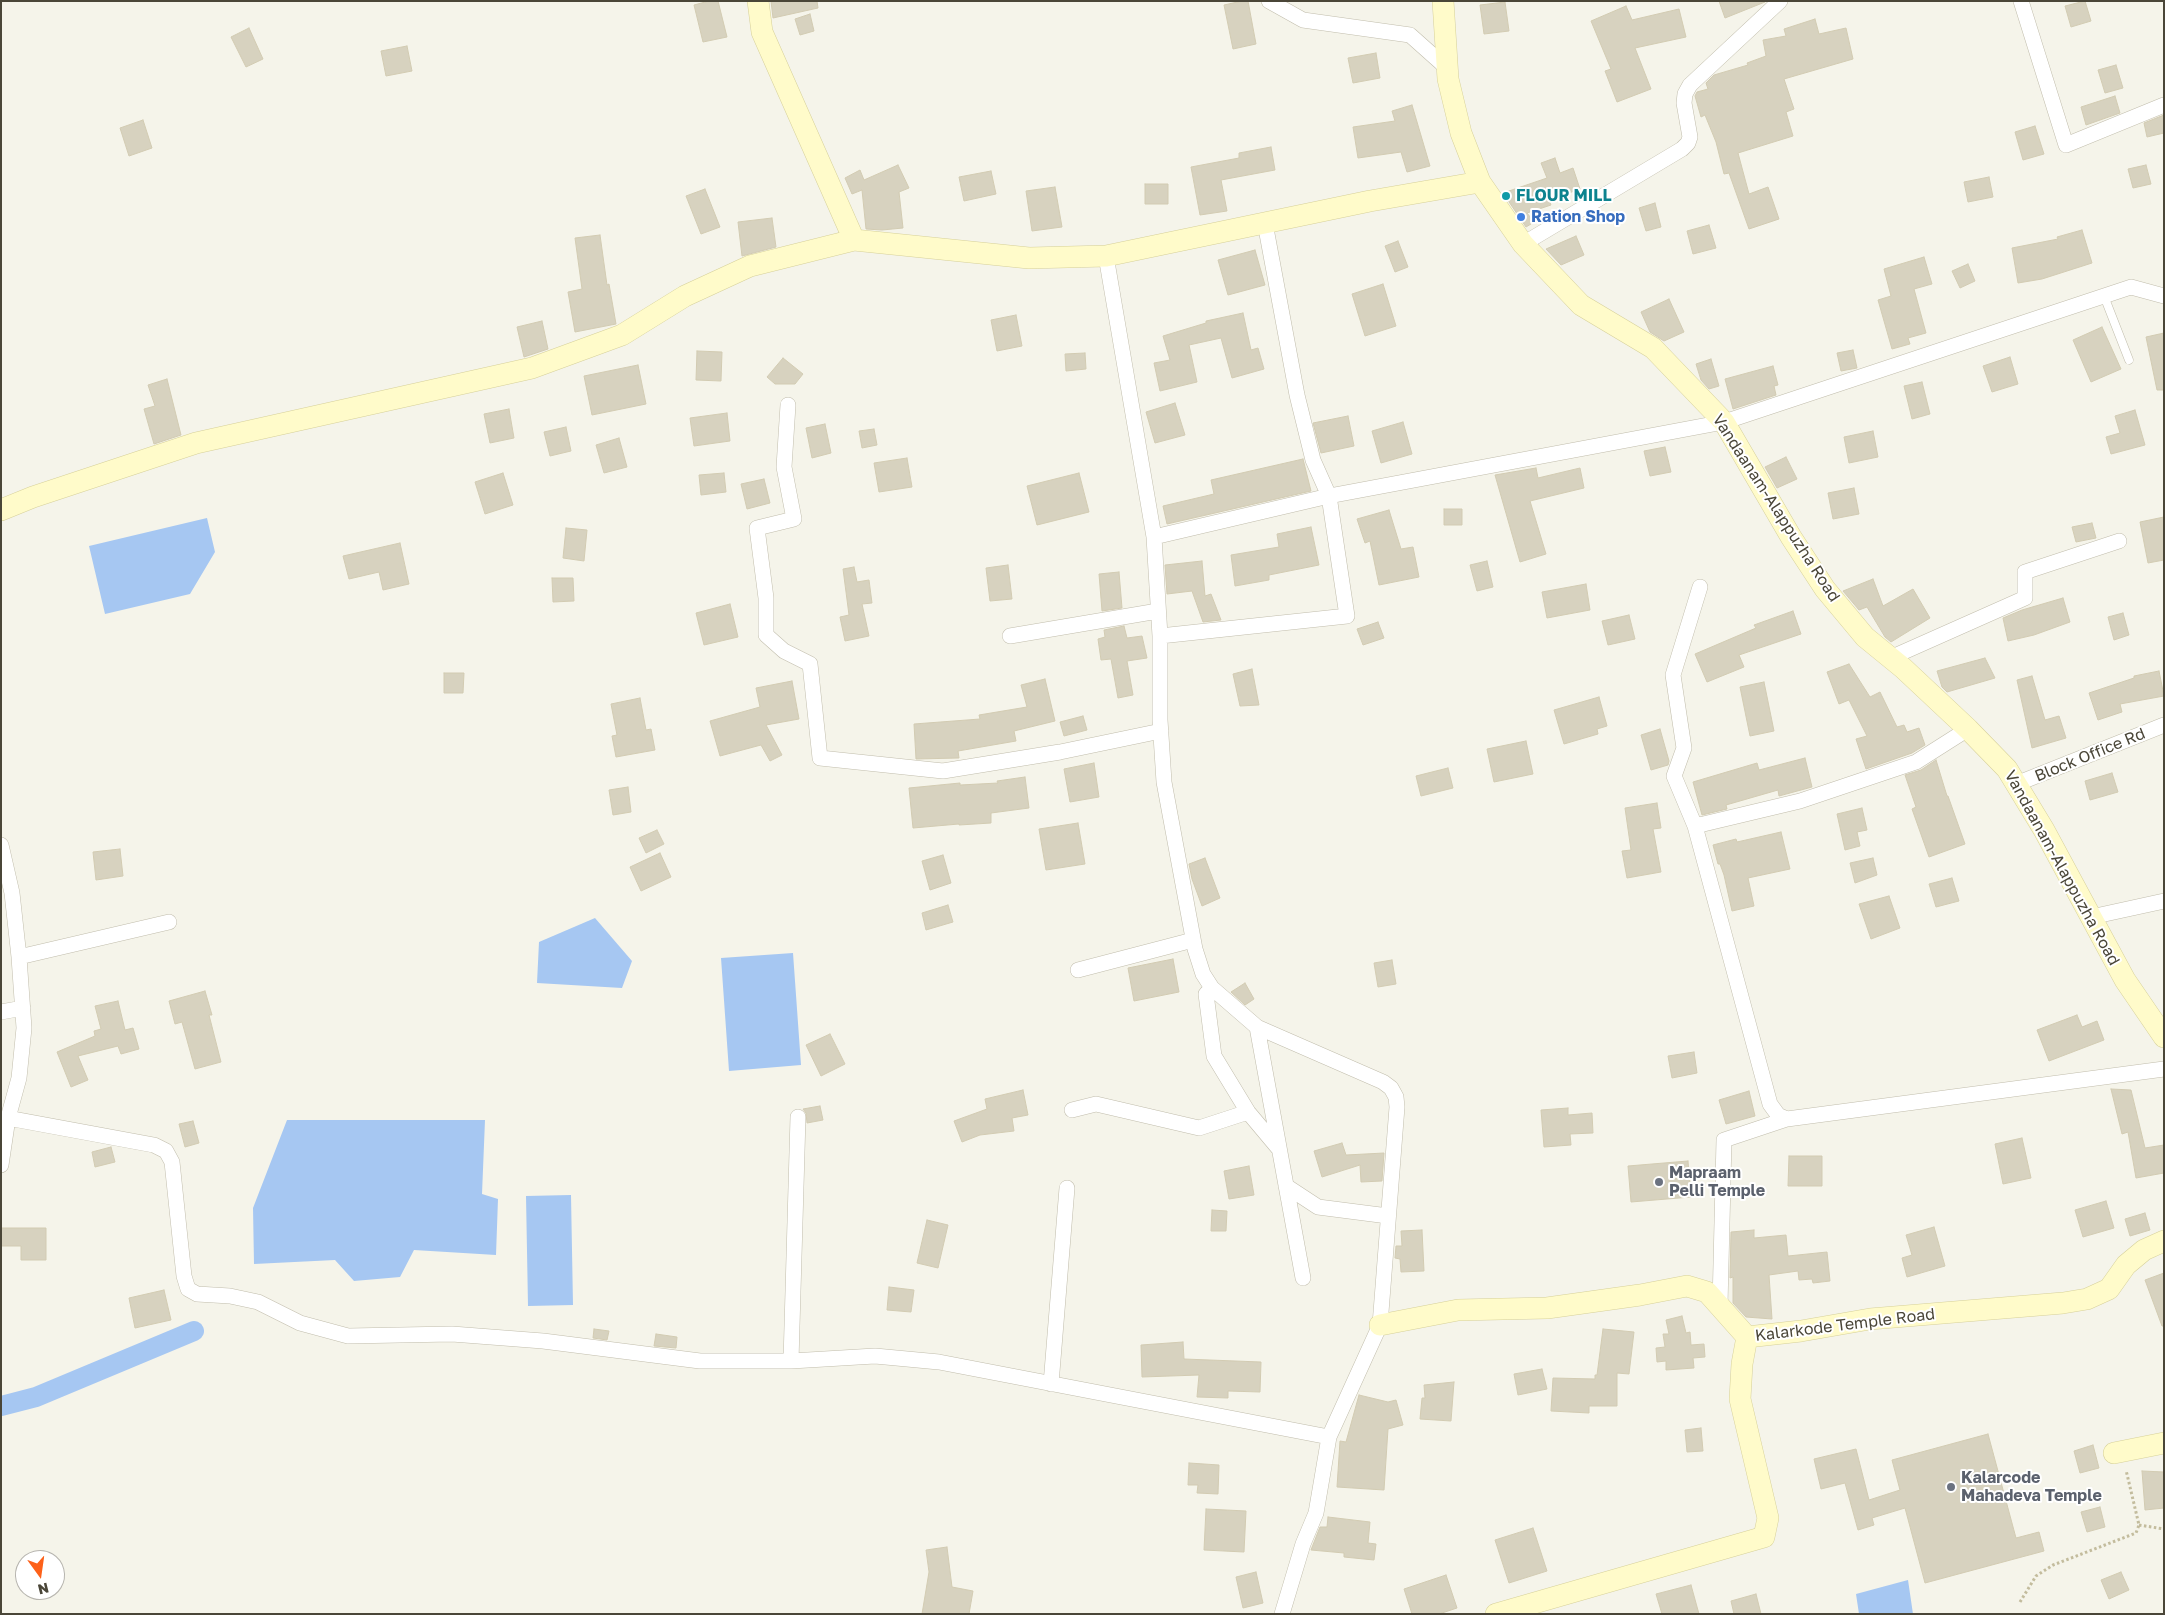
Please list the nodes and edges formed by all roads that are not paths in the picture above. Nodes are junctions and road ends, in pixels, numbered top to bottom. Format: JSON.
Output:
{"nodes":[{"id":1,"x":758,"y":1,"type":"edge"},
{"id":2,"x":1269,"y":1,"type":"edge"},
{"id":3,"x":1443,"y":1,"type":"edge"},
{"id":4,"x":1780,"y":1,"type":"edge"},
{"id":5,"x":2021,"y":1,"type":"edge"},
{"id":6,"x":1447,"y":68,"type":"junction"},
{"id":7,"x":2164,"y":105,"type":"edge"},
{"id":8,"x":1480,"y":182,"type":"junction"},
{"id":9,"x":1265,"y":223,"type":"junction"},
{"id":10,"x":854,"y":240,"type":"junction"},
{"id":11,"x":1523,"y":244,"type":"junction"},
{"id":12,"x":1106,"y":256,"type":"junction"},
{"id":13,"x":2104,"y":296,"type":"junction"},
{"id":14,"x":2164,"y":296,"type":"edge"},
{"id":15,"x":2129,"y":360,"type":"dead end"},
{"id":16,"x":788,"y":405,"type":"dead end"},
{"id":17,"x":1724,"y":422,"type":"junction"},
{"id":18,"x":1329,"y":496,"type":"junction"},
{"id":19,"x":1,"y":510,"type":"edge"},
{"id":20,"x":1154,"y":537,"type":"junction"},
{"id":21,"x":2118,"y":541,"type":"dead end"},
{"id":22,"x":1700,"y":587,"type":"dead end"},
{"id":23,"x":1158,"y":611,"type":"junction"},
{"id":24,"x":1010,"y":636,"type":"dead end"},
{"id":25,"x":1160,"y":636,"type":"junction"},
{"id":26,"x":1890,"y":658,"type":"junction"},
{"id":27,"x":2164,"y":725,"type":"edge"},
{"id":28,"x":1968,"y":729,"type":"junction"},
{"id":29,"x":1161,"y":731,"type":"junction"},
{"id":30,"x":2016,"y":784,"type":"junction"},
{"id":31,"x":1695,"y":826,"type":"junction"},
{"id":32,"x":1,"y":845,"type":"edge"},
{"id":33,"x":2164,"y":901,"type":"edge"},
{"id":34,"x":2091,"y":917,"type":"junction"},
{"id":35,"x":168,"y":922,"type":"dead end"},
{"id":36,"x":1193,"y":940,"type":"junction"},
{"id":37,"x":20,"y":957,"type":"junction"},
{"id":38,"x":1078,"y":970,"type":"dead end"},
{"id":39,"x":1212,"y":988,"type":"junction"},
{"id":40,"x":22,"y":1008,"type":"junction"},
{"id":41,"x":1,"y":1012,"type":"edge"},
{"id":42,"x":1257,"y":1027,"type":"junction"},
{"id":43,"x":2164,"y":1037,"type":"edge"},
{"id":44,"x":2164,"y":1069,"type":"edge"},
{"id":45,"x":1072,"y":1110,"type":"dead end"},
{"id":46,"x":1248,"y":1112,"type":"junction"},
{"id":47,"x":798,"y":1117,"type":"dead end"},
{"id":48,"x":8,"y":1118,"type":"junction"},
{"id":49,"x":1786,"y":1119,"type":"junction"},
{"id":50,"x":1280,"y":1150,"type":"junction"},
{"id":51,"x":1,"y":1165,"type":"edge"},
{"id":52,"x":1286,"y":1186,"type":"junction"},
{"id":53,"x":1067,"y":1188,"type":"dead end"},
{"id":54,"x":1388,"y":1216,"type":"junction"},
{"id":55,"x":2164,"y":1241,"type":"edge"},
{"id":56,"x":1303,"y":1278,"type":"dead end"},
{"id":57,"x":1720,"y":1305,"type":"junction"},
{"id":58,"x":1380,"y":1325,"type":"junction"},
{"id":59,"x":1747,"y":1337,"type":"junction"},
{"id":60,"x":791,"y":1361,"type":"junction"},
{"id":61,"x":1051,"y":1384,"type":"junction"},
{"id":62,"x":1329,"y":1437,"type":"junction"},
{"id":63,"x":2164,"y":1443,"type":"edge"},
{"id":64,"x":2117,"y":1452,"type":"road end"},
{"id":65,"x":1282,"y":1614,"type":"edge"},
{"id":66,"x":1496,"y":1614,"type":"edge"}],
"edges":[{"from":1,"to":10,"type":"main road"},
{"from":2,"to":6,"type":"street"},
{"from":3,"to":6,"type":"main road","name":"Vandaanam-Alappuzha Road"},
{"from":4,"to":11,"type":"street"},
{"from":5,"to":7,"type":"street"},
{"from":6,"to":8,"type":"main road","name":"Vandaanam-Alappuzha Road"},
{"from":8,"to":9,"type":"main road"},
{"from":8,"to":11,"type":"main road","name":"Vandaanam-Alappuzha Road"},
{"from":9,"to":12,"type":"main road"},
{"from":9,"to":18,"type":"street"},
{"from":10,"to":12,"type":"main road"},
{"from":10,"to":19,"type":"main road"},
{"from":11,"to":17,"type":"main road","name":"Vandaanam-Alappuzha Road"},
{"from":12,"to":20,"type":"street"},
{"from":13,"to":14,"type":"street"},
{"from":13,"to":15,"type":"lane"},
{"from":13,"to":17,"type":"street"},
{"from":16,"to":29,"type":"street"},
{"from":17,"to":18,"type":"street"},
{"from":17,"to":26,"type":"main road","name":"Vandaanam-Alappuzha Road"},
{"from":18,"to":20,"type":"street"},
{"from":18,"to":25,"type":"street"},
{"from":20,"to":23,"type":"street"},
{"from":21,"to":26,"type":"street"},
{"from":22,"to":31,"type":"street"},
{"from":23,"to":24,"type":"street"},
{"from":23,"to":25,"type":"street"},
{"from":25,"to":29,"type":"street"},
{"from":26,"to":28,"type":"main road","name":"Vandaanam-Alappuzha Road"},
{"from":27,"to":30,"type":"street","name":"Block Office Rd"},
{"from":28,"to":30,"type":"main road","name":"Vandaanam-Alappuzha Road"},
{"from":28,"to":31,"type":"street"},
{"from":29,"to":36,"type":"street"},
{"from":30,"to":34,"type":"main road","name":"Vandaanam-Alappuzha Road"},
{"from":31,"to":49,"type":"street"},
{"from":32,"to":37,"type":"street"},
{"from":33,"to":34,"type":"street"},
{"from":34,"to":43,"type":"main road","name":"Vandaanam-Alappuzha Road"},
{"from":35,"to":37,"type":"street"},
{"from":36,"to":38,"type":"street"},
{"from":36,"to":39,"type":"street"},
{"from":37,"to":40,"type":"street"},
{"from":39,"to":42,"type":"street"},
{"from":39,"to":46,"type":"street"},
{"from":40,"to":41,"type":"street"},
{"from":40,"to":48,"type":"street"},
{"from":42,"to":50,"type":"street"},
{"from":42,"to":54,"type":"street"},
{"from":44,"to":49,"type":"street"},
{"from":45,"to":46,"type":"street"},
{"from":46,"to":50,"type":"street"},
{"from":47,"to":60,"type":"street"},
{"from":48,"to":51,"type":"street"},
{"from":48,"to":60,"type":"street"},
{"from":49,"to":57,"type":"street"},
{"from":50,"to":52,"type":"street"},
{"from":52,"to":54,"type":"street"},
{"from":52,"to":56,"type":"street"},
{"from":53,"to":61,"type":"street"},
{"from":54,"to":58,"type":"street"},
{"from":55,"to":59,"type":"main road","name":"Kalarkode Temple Road"},
{"from":57,"to":58,"type":"main road"},
{"from":57,"to":59,"type":"main road"},
{"from":58,"to":62,"type":"street"},
{"from":59,"to":66,"type":"main road","name":"Kalarkode Temple Road"},
{"from":60,"to":61,"type":"street"},
{"from":61,"to":62,"type":"street"},
{"from":62,"to":65,"type":"street"},
{"from":63,"to":64,"type":"main road"}]}
